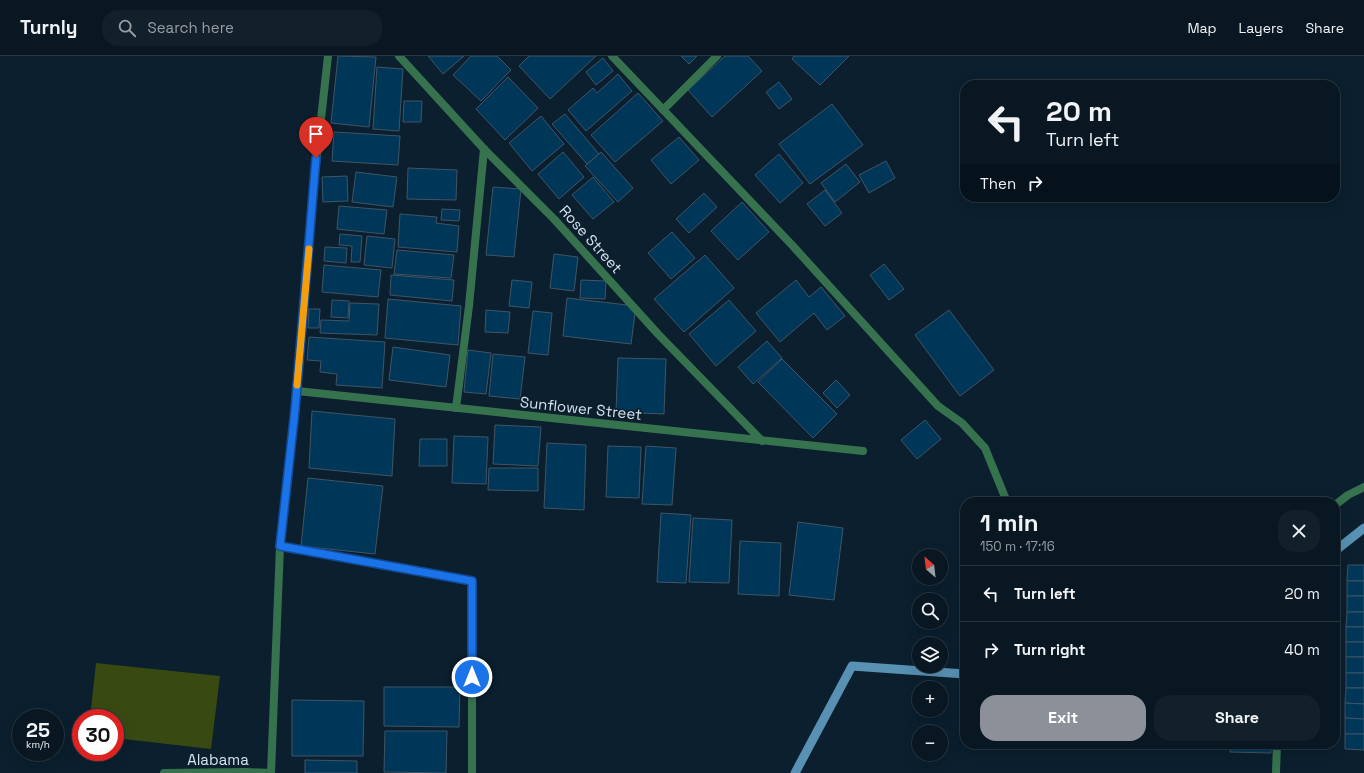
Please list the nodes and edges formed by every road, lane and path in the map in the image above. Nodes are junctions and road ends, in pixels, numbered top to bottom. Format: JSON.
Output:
{"nodes":[{"id":1,"x":328,"y":56,"type":"edge"},
{"id":2,"x":399,"y":56,"type":"edge"},
{"id":3,"x":612,"y":56,"type":"edge"},
{"id":4,"x":717,"y":56,"type":"edge"},
{"id":5,"x":663,"y":110,"type":"junction"},
{"id":6,"x":484,"y":149,"type":"junction"},
{"id":7,"x":297,"y":391,"type":"junction"},
{"id":8,"x":456,"y":408,"type":"junction"},
{"id":9,"x":762,"y":441,"type":"junction"},
{"id":10,"x":863,"y":452,"type":"dead end"},
{"id":11,"x":1364,"y":487,"type":"edge"},
{"id":12,"x":1005,"y":497,"type":"edge"},
{"id":13,"x":1340,"y":501,"type":"edge"},
{"id":14,"x":280,"y":546,"type":"junction"},
{"id":15,"x":1277,"y":749,"type":"edge"},
{"id":16,"x":164,"y":773,"type":"edge"},
{"id":17,"x":272,"y":773,"type":"edge"},
{"id":18,"x":472,"y":773,"type":"edge"},
{"id":19,"x":1276,"y":773,"type":"edge"}],
"edges":[{"from":1,"to":7,"type":"street"},
{"from":2,"to":6,"type":"street","name":"Rose Street"},
{"from":3,"to":5,"type":"street"},
{"from":4,"to":5,"type":"street"},
{"from":5,"to":12,"type":"street"},
{"from":6,"to":8,"type":"street"},
{"from":6,"to":9,"type":"street","name":"Rose Street"},
{"from":7,"to":8,"type":"street","name":"Sunflower Street"},
{"from":7,"to":14,"type":"street"},
{"from":8,"to":9,"type":"street","name":"Sunflower Street"},
{"from":9,"to":10,"type":"street","name":"Sunflower Street"},
{"from":11,"to":13,"type":"street"},
{"from":14,"to":17,"type":"street"},
{"from":14,"to":18,"type":"street"},
{"from":15,"to":19,"type":"street"},
{"from":16,"to":17,"type":"street","name":"Alabama"}]}
